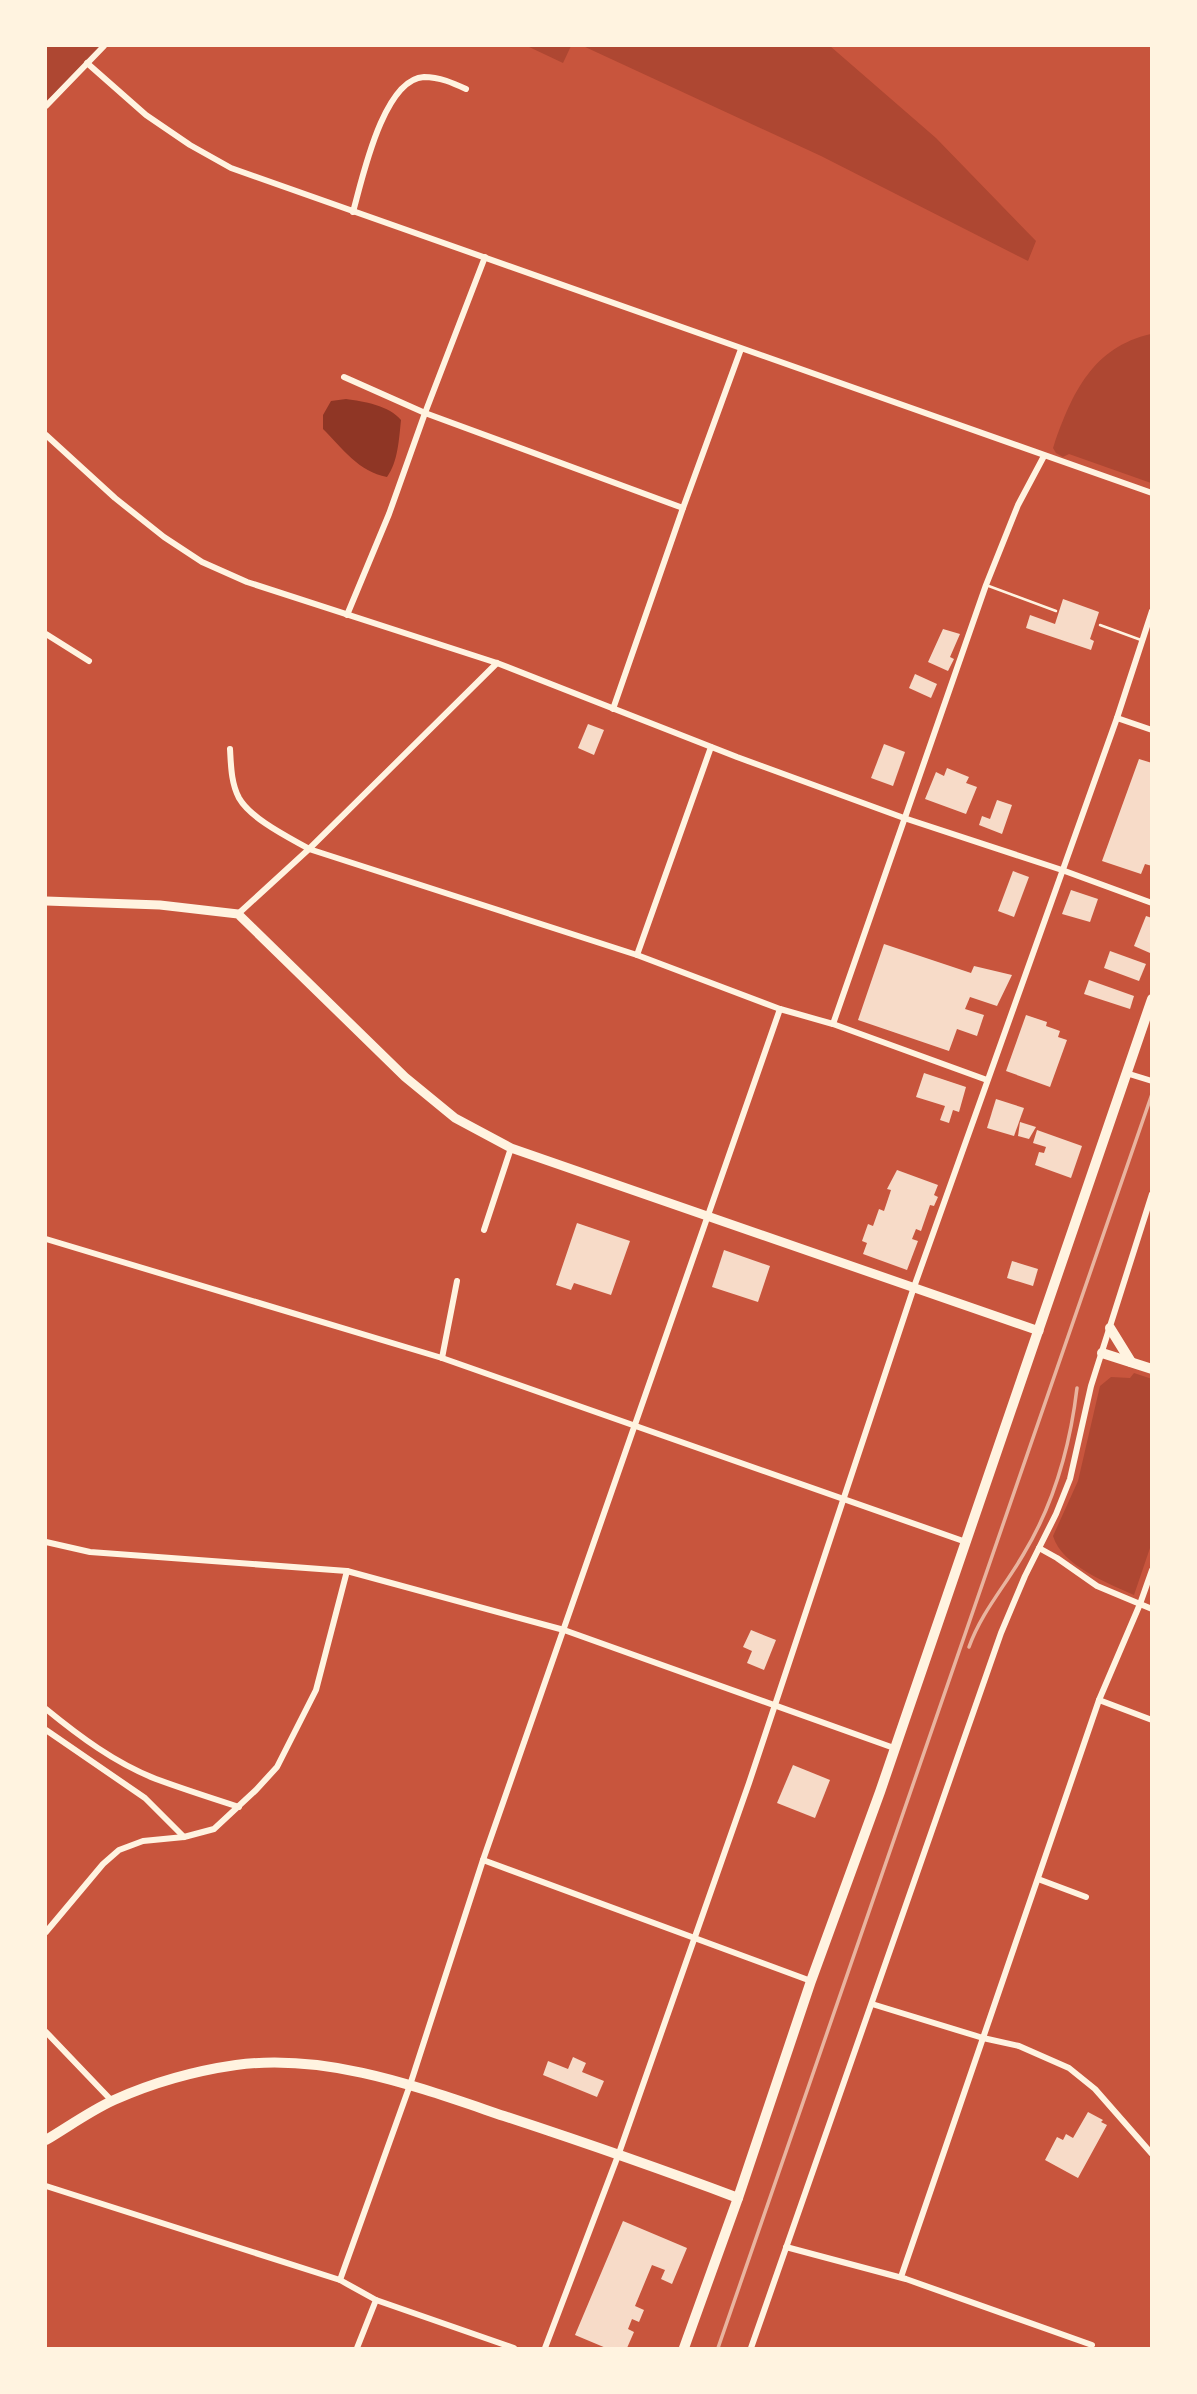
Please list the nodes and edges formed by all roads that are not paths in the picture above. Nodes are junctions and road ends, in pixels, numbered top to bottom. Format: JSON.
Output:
{"nodes":[{"id":1,"x":104,"y":46,"type":"edge"},
{"id":2,"x":87,"y":64,"type":"junction"},
{"id":3,"x":466,"y":89,"type":"dead end"},
{"id":4,"x":46,"y":106,"type":"edge"},
{"id":5,"x":353,"y":212,"type":"junction"},
{"id":6,"x":485,"y":257,"type":"junction"},
{"id":7,"x":741,"y":349,"type":"junction"},
{"id":8,"x":344,"y":377,"type":"dead end"},
{"id":9,"x":425,"y":413,"type":"junction"},
{"id":10,"x":46,"y":435,"type":"edge"},
{"id":11,"x":1044,"y":456,"type":"junction"},
{"id":12,"x":1152,"y":493,"type":"edge"},
{"id":13,"x":683,"y":508,"type":"junction"},
{"id":14,"x":986,"y":585,"type":"junction"},
{"id":15,"x":1056,"y":611,"type":"dead end"},
{"id":16,"x":1152,"y":611,"type":"edge"},
{"id":17,"x":347,"y":615,"type":"junction"},
{"id":18,"x":1100,"y":625,"type":"dead end"},
{"id":19,"x":46,"y":634,"type":"edge"},
{"id":20,"x":1141,"y":640,"type":"junction"},
{"id":21,"x":89,"y":661,"type":"dead end"},
{"id":22,"x":497,"y":663,"type":"junction"},
{"id":23,"x":613,"y":709,"type":"junction"},
{"id":24,"x":1117,"y":718,"type":"junction"},
{"id":25,"x":1152,"y":730,"type":"edge"},
{"id":26,"x":711,"y":747,"type":"junction"},
{"id":27,"x":230,"y":749,"type":"dead end"},
{"id":28,"x":904,"y":818,"type":"junction"},
{"id":29,"x":310,"y":849,"type":"junction"},
{"id":30,"x":1062,"y":870,"type":"junction"},
{"id":31,"x":46,"y":901,"type":"edge"},
{"id":32,"x":1152,"y":903,"type":"edge"},
{"id":33,"x":238,"y":914,"type":"junction"},
{"id":34,"x":637,"y":955,"type":"junction"},
{"id":35,"x":1152,"y":999,"type":"edge"},
{"id":36,"x":780,"y":1009,"type":"junction"},
{"id":37,"x":833,"y":1024,"type":"junction"},
{"id":38,"x":1126,"y":1073,"type":"junction"},
{"id":39,"x":987,"y":1080,"type":"junction"},
{"id":40,"x":1152,"y":1081,"type":"edge"},
{"id":41,"x":510,"y":1148,"type":"junction"},
{"id":42,"x":1152,"y":1194,"type":"edge"},
{"id":43,"x":708,"y":1216,"type":"junction"},
{"id":44,"x":484,"y":1230,"type":"dead end"},
{"id":45,"x":46,"y":1239,"type":"edge"},
{"id":46,"x":457,"y":1281,"type":"dead end"},
{"id":47,"x":914,"y":1287,"type":"junction"},
{"id":48,"x":1110,"y":1328,"type":"junction"},
{"id":49,"x":1039,"y":1331,"type":"junction"},
{"id":50,"x":1102,"y":1353,"type":"junction"},
{"id":51,"x":442,"y":1358,"type":"junction"},
{"id":52,"x":1131,"y":1362,"type":"junction"},
{"id":53,"x":1152,"y":1369,"type":"edge"},
{"id":54,"x":634,"y":1424,"type":"junction"},
{"id":55,"x":845,"y":1499,"type":"junction"},
{"id":56,"x":46,"y":1542,"type":"edge"},
{"id":57,"x":966,"y":1542,"type":"junction"},
{"id":58,"x":1039,"y":1548,"type":"junction"},
{"id":59,"x":1152,"y":1570,"type":"edge"},
{"id":60,"x":347,"y":1571,"type":"junction"},
{"id":61,"x":1140,"y":1604,"type":"junction"},
{"id":62,"x":1152,"y":1609,"type":"edge"},
{"id":63,"x":564,"y":1630,"type":"junction"},
{"id":64,"x":1099,"y":1700,"type":"junction"},
{"id":65,"x":774,"y":1705,"type":"junction"},
{"id":66,"x":46,"y":1709,"type":"edge"},
{"id":67,"x":1152,"y":1720,"type":"edge"},
{"id":68,"x":46,"y":1730,"type":"edge"},
{"id":69,"x":894,"y":1748,"type":"junction"},
{"id":70,"x":239,"y":1807,"type":"junction"},
{"id":71,"x":184,"y":1837,"type":"junction"},
{"id":72,"x":484,"y":1860,"type":"junction"},
{"id":73,"x":1038,"y":1879,"type":"junction"},
{"id":74,"x":1086,"y":1897,"type":"dead end"},
{"id":75,"x":47,"y":1927,"type":"edge"},
{"id":76,"x":694,"y":1940,"type":"junction"},
{"id":77,"x":811,"y":1981,"type":"junction"},
{"id":78,"x":872,"y":2004,"type":"junction"},
{"id":79,"x":46,"y":2032,"type":"edge"},
{"id":80,"x":983,"y":2038,"type":"junction"},
{"id":81,"x":410,"y":2085,"type":"junction"},
{"id":82,"x":112,"y":2101,"type":"junction"},
{"id":83,"x":46,"y":2140,"type":"edge"},
{"id":84,"x":619,"y":2153,"type":"junction"},
{"id":85,"x":1152,"y":2154,"type":"edge"},
{"id":86,"x":46,"y":2186,"type":"edge"},
{"id":87,"x":738,"y":2198,"type":"junction"},
{"id":88,"x":786,"y":2247,"type":"junction"},
{"id":89,"x":901,"y":2277,"type":"junction"},
{"id":90,"x":340,"y":2280,"type":"junction"},
{"id":91,"x":376,"y":2300,"type":"junction"},
{"id":92,"x":1092,"y":2345,"type":"dead end"},
{"id":93,"x":357,"y":2348,"type":"edge"},
{"id":94,"x":514,"y":2348,"type":"edge"},
{"id":95,"x":545,"y":2348,"type":"edge"},
{"id":96,"x":684,"y":2348,"type":"edge"},
{"id":97,"x":751,"y":2348,"type":"edge"}],
"edges":[{"from":1,"to":2,"type":"street"},
{"from":2,"to":4,"type":"street"},
{"from":2,"to":5,"type":"street"},
{"from":3,"to":5,"type":"street"},
{"from":5,"to":6,"type":"street"},
{"from":6,"to":7,"type":"street"},
{"from":6,"to":9,"type":"street"},
{"from":7,"to":11,"type":"street"},
{"from":7,"to":13,"type":"street"},
{"from":8,"to":9,"type":"street"},
{"from":9,"to":13,"type":"street"},
{"from":9,"to":17,"type":"street"},
{"from":10,"to":17,"type":"street"},
{"from":11,"to":12,"type":"street"},
{"from":11,"to":14,"type":"street"},
{"from":13,"to":23,"type":"street"},
{"from":14,"to":15,"type":"lane"},
{"from":14,"to":28,"type":"street"},
{"from":16,"to":20,"type":"street"},
{"from":17,"to":22,"type":"street"},
{"from":18,"to":20,"type":"lane"},
{"from":19,"to":21,"type":"street"},
{"from":20,"to":24,"type":"street"},
{"from":22,"to":23,"type":"street"},
{"from":22,"to":29,"type":"street"},
{"from":23,"to":26,"type":"street"},
{"from":24,"to":25,"type":"street"},
{"from":24,"to":30,"type":"street"},
{"from":26,"to":28,"type":"street"},
{"from":26,"to":34,"type":"street"},
{"from":27,"to":29,"type":"street"},
{"from":28,"to":30,"type":"street"},
{"from":28,"to":37,"type":"street"},
{"from":29,"to":33,"type":"street"},
{"from":29,"to":34,"type":"street"},
{"from":30,"to":32,"type":"street"},
{"from":30,"to":39,"type":"street"},
{"from":31,"to":33,"type":"main road"},
{"from":33,"to":41,"type":"main road"},
{"from":34,"to":36,"type":"street"},
{"from":35,"to":38,"type":"main road"},
{"from":36,"to":37,"type":"street"},
{"from":36,"to":43,"type":"street"},
{"from":37,"to":39,"type":"street"},
{"from":38,"to":40,"type":"street"},
{"from":38,"to":49,"type":"main road"},
{"from":39,"to":47,"type":"street"},
{"from":41,"to":43,"type":"main road"},
{"from":41,"to":44,"type":"street"},
{"from":42,"to":48,"type":"street"},
{"from":43,"to":47,"type":"main road"},
{"from":43,"to":54,"type":"street"},
{"from":45,"to":51,"type":"street"},
{"from":46,"to":51,"type":"street"},
{"from":47,"to":49,"type":"main road"},
{"from":47,"to":55,"type":"street"},
{"from":48,"to":50,"type":"street"},
{"from":48,"to":52,"type":"main road"},
{"from":49,"to":57,"type":"main road"},
{"from":50,"to":52,"type":"main road"},
{"from":50,"to":58,"type":"street"},
{"from":51,"to":54,"type":"street"},
{"from":52,"to":53,"type":"main road"},
{"from":54,"to":55,"type":"street"},
{"from":54,"to":63,"type":"street"},
{"from":55,"to":57,"type":"street"},
{"from":55,"to":65,"type":"street"},
{"from":56,"to":60,"type":"street"},
{"from":57,"to":69,"type":"main road"},
{"from":58,"to":61,"type":"street"},
{"from":58,"to":78,"type":"street"},
{"from":59,"to":61,"type":"street"},
{"from":60,"to":63,"type":"street"},
{"from":60,"to":70,"type":"street"},
{"from":61,"to":62,"type":"street"},
{"from":61,"to":64,"type":"street"},
{"from":63,"to":65,"type":"street"},
{"from":63,"to":72,"type":"street"},
{"from":64,"to":67,"type":"street"},
{"from":64,"to":73,"type":"street"},
{"from":65,"to":69,"type":"street"},
{"from":65,"to":76,"type":"street"},
{"from":66,"to":70,"type":"street"},
{"from":68,"to":71,"type":"street"},
{"from":69,"to":77,"type":"main road"},
{"from":70,"to":71,"type":"street"},
{"from":71,"to":75,"type":"street"},
{"from":72,"to":76,"type":"street"},
{"from":72,"to":81,"type":"street"},
{"from":73,"to":74,"type":"street"},
{"from":73,"to":80,"type":"street"},
{"from":76,"to":77,"type":"street"},
{"from":76,"to":84,"type":"street"},
{"from":77,"to":87,"type":"main road"},
{"from":78,"to":80,"type":"street"},
{"from":78,"to":88,"type":"street"},
{"from":79,"to":82,"type":"street"},
{"from":80,"to":85,"type":"street"},
{"from":80,"to":89,"type":"street"},
{"from":81,"to":82,"type":"main road"},
{"from":81,"to":84,"type":"main road"},
{"from":81,"to":90,"type":"street"},
{"from":82,"to":83,"type":"main road"},
{"from":84,"to":87,"type":"main road"},
{"from":84,"to":95,"type":"street"},
{"from":86,"to":90,"type":"street"},
{"from":87,"to":96,"type":"main road"},
{"from":88,"to":89,"type":"street"},
{"from":88,"to":97,"type":"street"},
{"from":89,"to":92,"type":"street"},
{"from":90,"to":91,"type":"street"},
{"from":91,"to":93,"type":"street"},
{"from":91,"to":94,"type":"street"}]}
